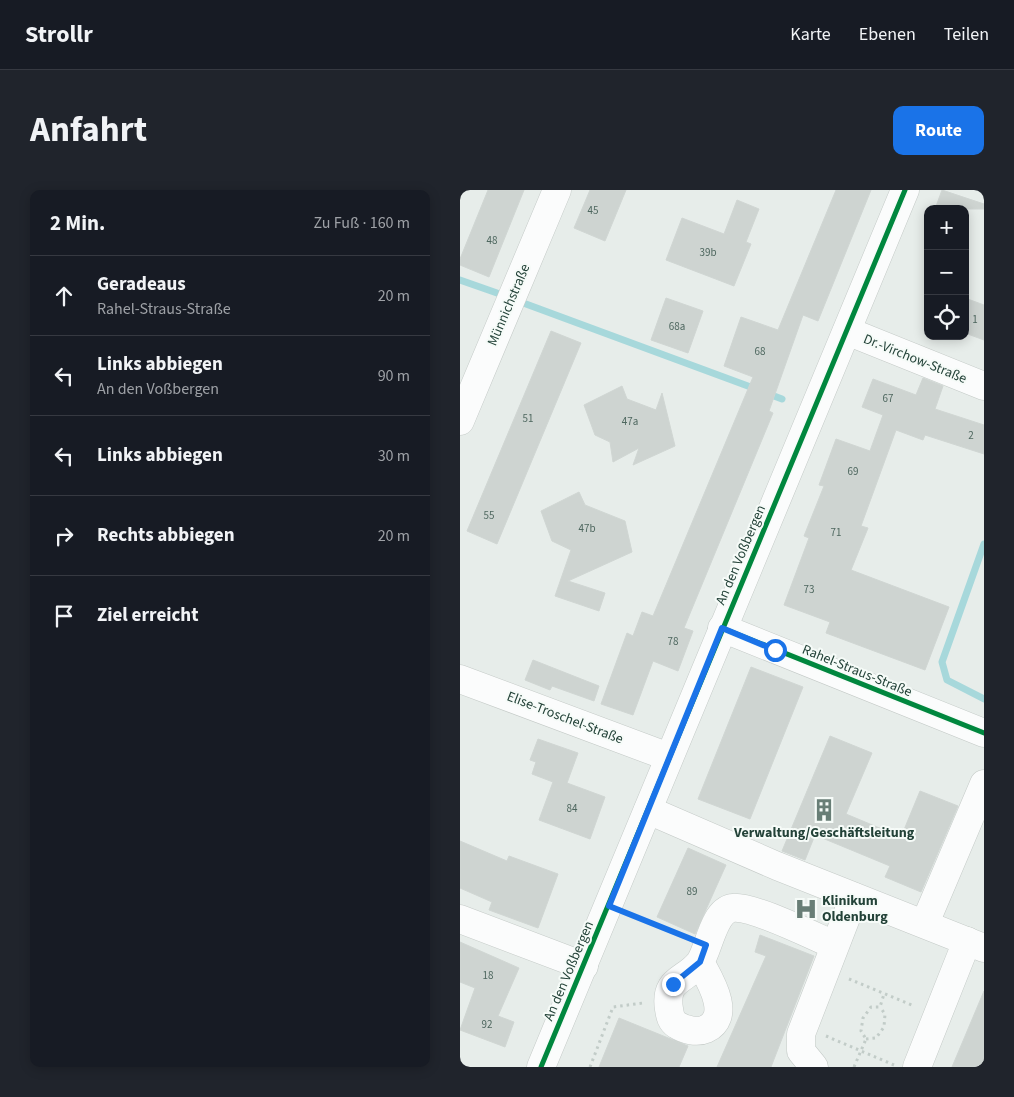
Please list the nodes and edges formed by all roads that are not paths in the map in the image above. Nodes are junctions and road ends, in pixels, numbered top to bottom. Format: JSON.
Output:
{"nodes":[{"id":1,"x":557,"y":190,"type":"edge"},
{"id":2,"x":905,"y":190,"type":"edge"},
{"id":3,"x":847,"y":331,"type":"junction"},
{"id":4,"x":984,"y":386,"type":"edge"},
{"id":5,"x":460,"y":421,"type":"edge"},
{"id":6,"x":722,"y":628,"type":"junction"},
{"id":7,"x":460,"y":679,"type":"edge"},
{"id":8,"x":984,"y":733,"type":"edge"},
{"id":9,"x":669,"y":757,"type":"junction"},
{"id":10,"x":984,"y":784,"type":"edge"},
{"id":11,"x":648,"y":810,"type":"junction"},
{"id":12,"x":854,"y":897,"type":"junction"},
{"id":13,"x":460,"y":919,"type":"edge"},
{"id":14,"x":925,"y":923,"type":"junction"},
{"id":15,"x":976,"y":944,"type":"edge"},
{"id":16,"x":703,"y":954,"type":"junction"},
{"id":17,"x":830,"y":957,"type":"junction"},
{"id":18,"x":584,"y":966,"type":"junction"},
{"id":19,"x":541,"y":1067,"type":"edge"},
{"id":20,"x":814,"y":1067,"type":"edge"},
{"id":21,"x":918,"y":1067,"type":"edge"}],
"edges":[{"from":1,"to":5,"type":"street","name":"Münnichstraße"},
{"from":2,"to":3,"type":"street","name":"An den Voßbergen"},
{"from":3,"to":4,"type":"street","name":"Dr.-Virchow-Straße"},
{"from":3,"to":6,"type":"street","name":"An den Voßbergen"},
{"from":6,"to":8,"type":"street","name":"Rahel-Straus-Straße"},
{"from":6,"to":9,"type":"street","name":"An den Voßbergen"},
{"from":7,"to":9,"type":"street","name":"Elise-Troschel-Straße"},
{"from":9,"to":11,"type":"street","name":"An den Voßbergen"},
{"from":10,"to":14,"type":"street"},
{"from":11,"to":12,"type":"street"},
{"from":11,"to":18,"type":"street","name":"An den Voßbergen"},
{"from":12,"to":14,"type":"street"},
{"from":12,"to":17,"type":"street"},
{"from":13,"to":18,"type":"street"},
{"from":14,"to":15,"type":"street"},
{"from":15,"to":21,"type":"street"},
{"from":16,"to":16,"type":"street"},
{"from":16,"to":17,"type":"street"},
{"from":17,"to":20,"type":"street"},
{"from":18,"to":19,"type":"street","name":"An den Voßbergen"}]}
